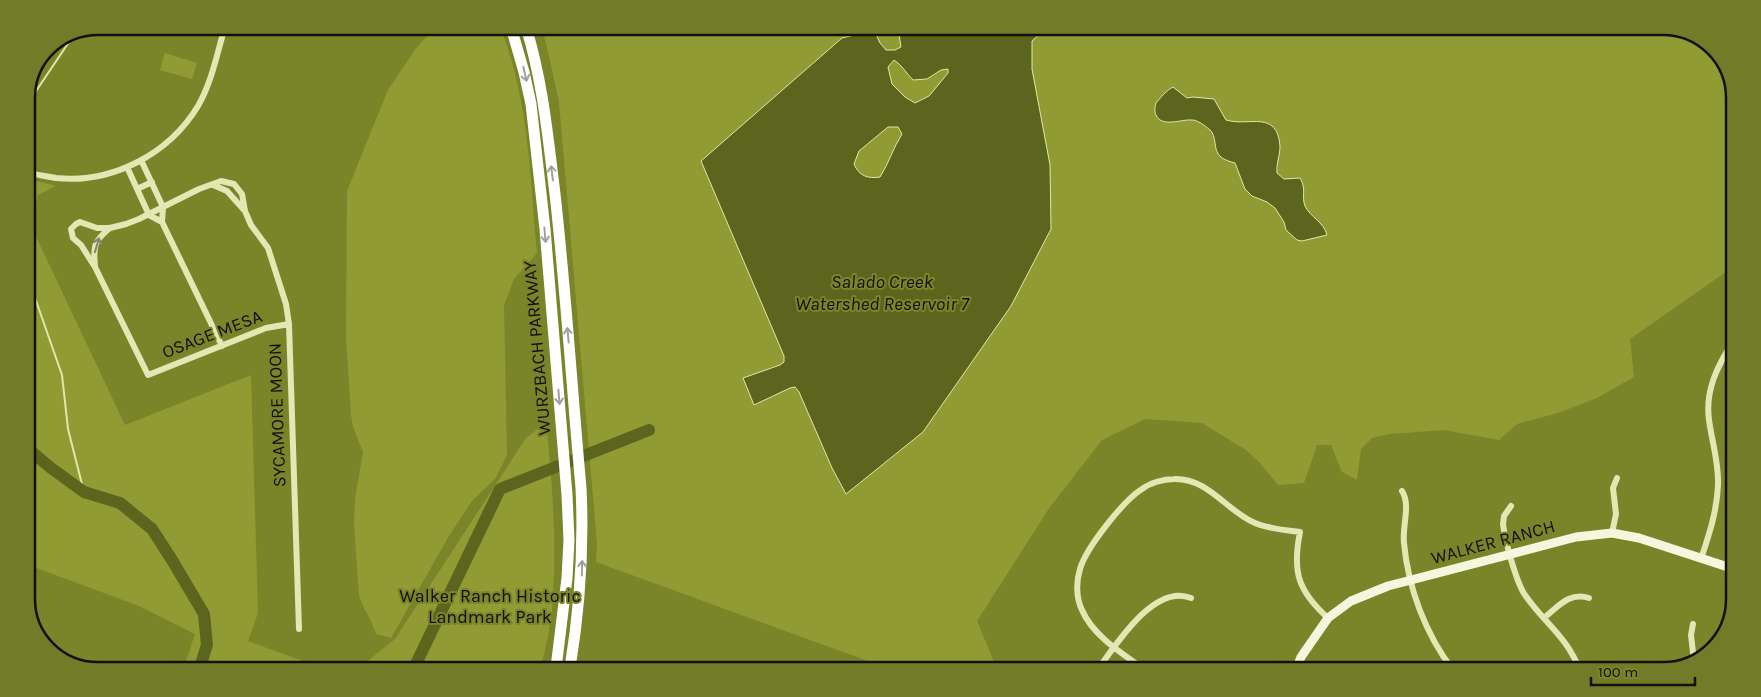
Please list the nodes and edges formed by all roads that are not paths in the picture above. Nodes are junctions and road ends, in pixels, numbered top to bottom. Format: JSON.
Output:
{"nodes":[{"id":1,"x":222,"y":35,"type":"edge"},
{"id":2,"x":514,"y":35,"type":"edge"},
{"id":3,"x":528,"y":35,"type":"edge"},
{"id":4,"x":141,"y":160,"type":"junction"},
{"id":5,"x":127,"y":167,"type":"junction"},
{"id":6,"x":35,"y":174,"type":"edge"},
{"id":7,"x":152,"y":182,"type":"junction"},
{"id":8,"x":213,"y":185,"type":"junction"},
{"id":9,"x":137,"y":189,"type":"junction"},
{"id":10,"x":163,"y":208,"type":"junction"},
{"id":11,"x":245,"y":211,"type":"junction"},
{"id":12,"x":149,"y":214,"type":"junction"},
{"id":13,"x":162,"y":222,"type":"junction"},
{"id":14,"x":110,"y":228,"type":"junction"},
{"id":15,"x":96,"y":267,"type":"junction"},
{"id":16,"x":289,"y":324,"type":"junction"},
{"id":17,"x":222,"y":346,"type":"junction"},
{"id":18,"x":1726,"y":354,"type":"edge"},
{"id":19,"x":1617,"y":478,"type":"dead end"},
{"id":20,"x":1402,"y":491,"type":"dead end"},
{"id":21,"x":1511,"y":506,"type":"dead end"},
{"id":22,"x":1612,"y":533,"type":"junction"},
{"id":23,"x":1511,"y":554,"type":"junction"},
{"id":24,"x":1700,"y":559,"type":"junction"},
{"id":25,"x":1726,"y":567,"type":"edge"},
{"id":26,"x":1411,"y":580,"type":"junction"},
{"id":27,"x":1191,"y":598,"type":"dead end"},
{"id":28,"x":1588,"y":598,"type":"dead end"},
{"id":29,"x":1545,"y":617,"type":"junction"},
{"id":30,"x":1328,"y":618,"type":"junction"},
{"id":31,"x":1693,"y":624,"type":"dead end"},
{"id":32,"x":299,"y":629,"type":"dead end"},
{"id":33,"x":1115,"y":647,"type":"junction"},
{"id":34,"x":1693,"y":654,"type":"edge"},
{"id":35,"x":557,"y":662,"type":"edge"},
{"id":36,"x":571,"y":662,"type":"edge"},
{"id":37,"x":1103,"y":662,"type":"edge"},
{"id":38,"x":1134,"y":662,"type":"edge"},
{"id":39,"x":1299,"y":662,"type":"edge"},
{"id":40,"x":1448,"y":662,"type":"edge"},
{"id":41,"x":1576,"y":662,"type":"edge"}],
"edges":[{"from":1,"to":4,"type":"street"},
{"from":2,"to":35,"type":"highway","name":"WURZBACH PARKWAY","one_way":true},
{"from":36,"to":3,"type":"highway","name":"WURZBACH PARKWAY","one_way":true},
{"from":4,"to":5,"type":"street"},
{"from":4,"to":7,"type":"street"},
{"from":5,"to":6,"type":"street"},
{"from":5,"to":9,"type":"street"},
{"from":7,"to":9,"type":"street"},
{"from":7,"to":10,"type":"street"},
{"from":8,"to":10,"type":"street"},
{"from":8,"to":11,"type":"street","name":"SYCAMORE MOON"},
{"from":8,"to":11,"type":"street","name":"SYCAMORE MOON"},
{"from":9,"to":12,"type":"street"},
{"from":10,"to":12,"type":"street"},
{"from":10,"to":13,"type":"street"},
{"from":11,"to":16,"type":"street","name":"SYCAMORE MOON"},
{"from":12,"to":13,"type":"street"},
{"from":12,"to":14,"type":"street"},
{"from":13,"to":17,"type":"street"},
{"from":15,"to":14,"type":"street","one_way":true},
{"from":14,"to":15,"type":"street"},
{"from":15,"to":17,"type":"street","name":"OSAGE MESA"},
{"from":16,"to":17,"type":"street","name":"OSAGE MESA"},
{"from":16,"to":32,"type":"street","name":"SYCAMORE MOON"},
{"from":18,"to":24,"type":"street"},
{"from":19,"to":22,"type":"street"},
{"from":20,"to":26,"type":"street"},
{"from":21,"to":23,"type":"street"},
{"from":22,"to":23,"type":"street","name":"WALKER RANCH"},
{"from":22,"to":24,"type":"street","name":"WALKER RANCH"},
{"from":23,"to":26,"type":"street","name":"WALKER RANCH"},
{"from":23,"to":29,"type":"street"},
{"from":24,"to":25,"type":"street","name":"WALKER RANCH"},
{"from":26,"to":30,"type":"street","name":"WALKER RANCH"},
{"from":26,"to":40,"type":"street"},
{"from":27,"to":33,"type":"street"},
{"from":28,"to":29,"type":"street"},
{"from":29,"to":41,"type":"street"},
{"from":30,"to":33,"type":"street"},
{"from":30,"to":39,"type":"street","name":"WALKER RANCH"},
{"from":31,"to":34,"type":"street"},
{"from":33,"to":37,"type":"street"},
{"from":33,"to":38,"type":"street"}]}
